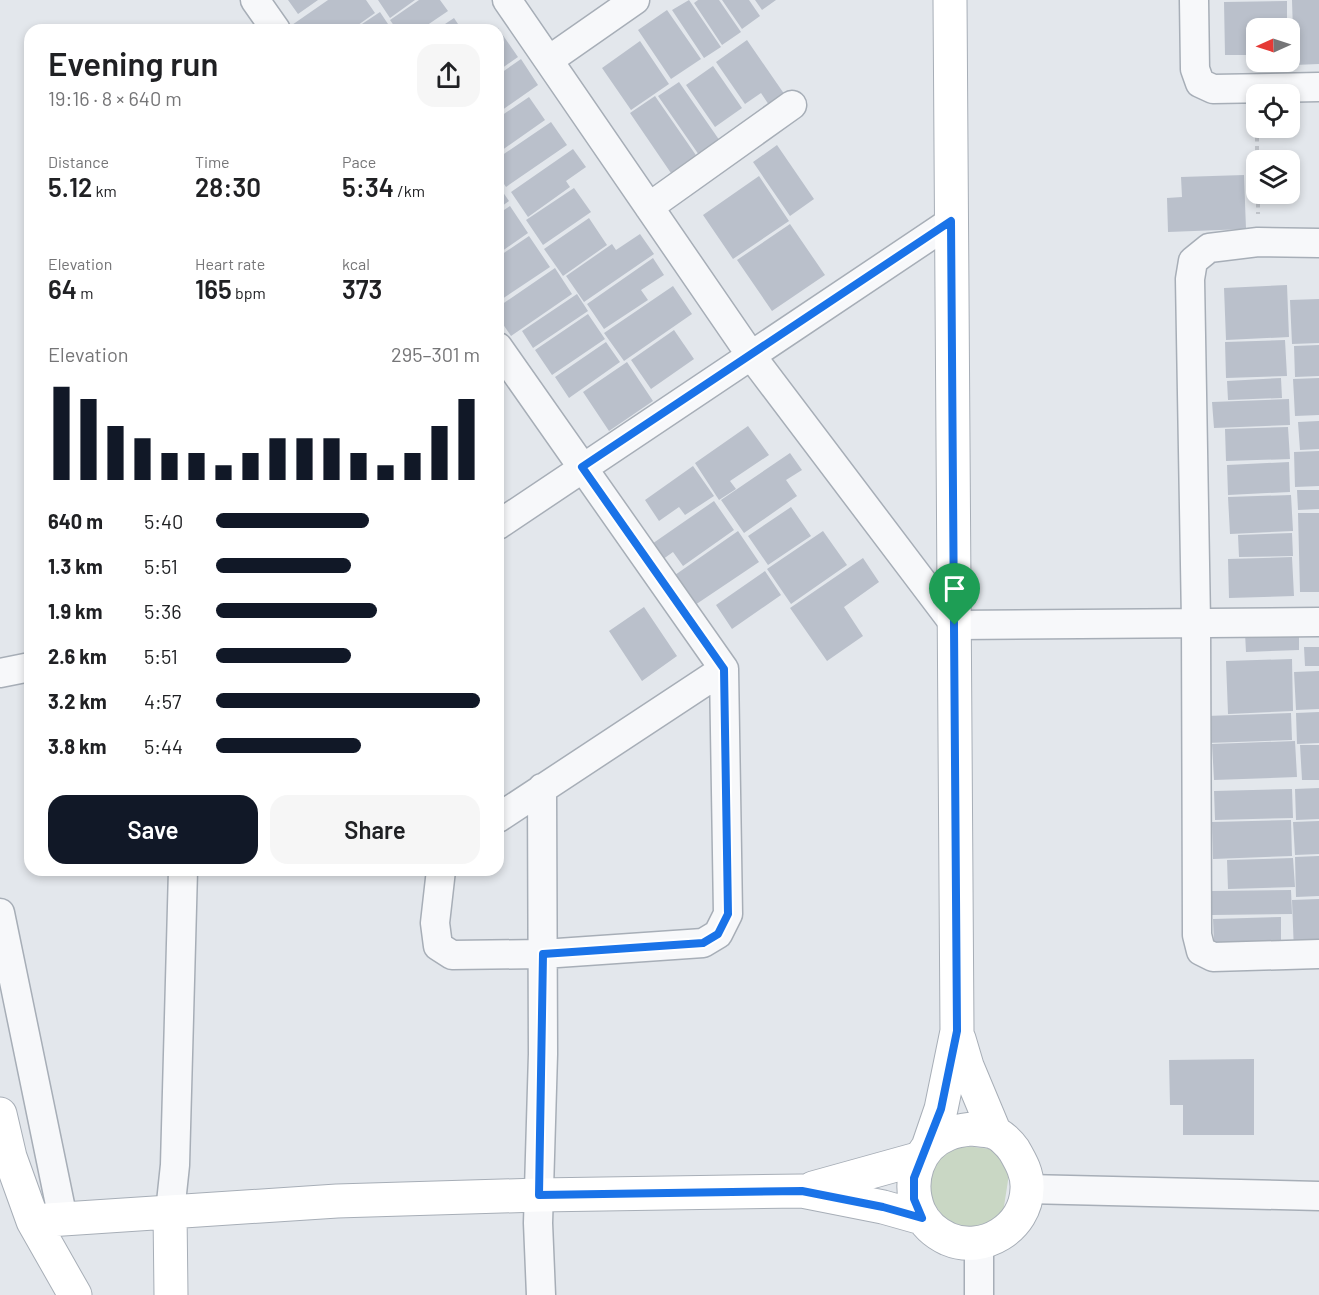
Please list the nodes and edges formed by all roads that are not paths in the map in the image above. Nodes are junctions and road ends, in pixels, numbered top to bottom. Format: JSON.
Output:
{"nodes":[{"id":1,"x":255,"y":0,"type":"edge"},
{"id":2,"x":507,"y":0,"type":"edge"},
{"id":3,"x":635,"y":0,"type":"edge"},
{"id":4,"x":950,"y":0,"type":"edge"},
{"id":5,"x":1194,"y":0,"type":"edge"},
{"id":6,"x":272,"y":24,"type":"edge"},
{"id":7,"x":549,"y":60,"type":"junction"},
{"id":8,"x":1319,"y":87,"type":"edge"},
{"id":9,"x":792,"y":105,"type":"dead end"},
{"id":10,"x":649,"y":207,"type":"junction"},
{"id":11,"x":951,"y":221,"type":"junction"},
{"id":12,"x":1319,"y":243,"type":"edge"},
{"id":13,"x":750,"y":354,"type":"junction"},
{"id":14,"x":504,"y":356,"type":"edge"},
{"id":15,"x":582,"y":467,"type":"junction"},
{"id":16,"x":504,"y":521,"type":"edge"},
{"id":17,"x":1196,"y":621,"type":"junction"},
{"id":18,"x":1319,"y":622,"type":"edge"},
{"id":19,"x":955,"y":625,"type":"junction"},
{"id":20,"x":24,"y":668,"type":"edge"},
{"id":21,"x":724,"y":669,"type":"junction"},
{"id":22,"x":0,"y":673,"type":"edge"},
{"id":23,"x":542,"y":788,"type":"junction"},
{"id":24,"x":504,"y":814,"type":"edge"},
{"id":25,"x":183,"y":876,"type":"edge"},
{"id":26,"x":440,"y":876,"type":"edge"},
{"id":27,"x":0,"y":914,"type":"edge"},
{"id":28,"x":543,"y":954,"type":"junction"},
{"id":29,"x":1319,"y":954,"type":"edge"},
{"id":30,"x":957,"y":1031,"type":"junction"},
{"id":31,"x":0,"y":1114,"type":"edge"},
{"id":32,"x":996,"y":1132,"type":"junction"},
{"id":33,"x":924,"y":1152,"type":"junction"},
{"id":34,"x":1028,"y":1188,"type":"junction"},
{"id":35,"x":802,"y":1191,"type":"junction"},
{"id":36,"x":539,"y":1195,"type":"junction"},
{"id":37,"x":1319,"y":1196,"type":"edge"},
{"id":38,"x":170,"y":1212,"type":"junction"},
{"id":39,"x":922,"y":1218,"type":"junction"},
{"id":40,"x":48,"y":1220,"type":"junction"},
{"id":41,"x":979,"y":1244,"type":"junction"},
{"id":42,"x":75,"y":1295,"type":"edge"},
{"id":43,"x":171,"y":1295,"type":"edge"},
{"id":44,"x":541,"y":1295,"type":"edge"},
{"id":45,"x":979,"y":1295,"type":"edge"}],
"edges":[{"from":1,"to":6,"type":"street"},
{"from":2,"to":7,"type":"street"},
{"from":3,"to":7,"type":"street"},
{"from":4,"to":11,"type":"street"},
{"from":5,"to":8,"type":"street"},
{"from":7,"to":10,"type":"street"},
{"from":9,"to":10,"type":"street"},
{"from":10,"to":13,"type":"street"},
{"from":11,"to":13,"type":"street"},
{"from":11,"to":19,"type":"street"},
{"from":12,"to":17,"type":"street"},
{"from":13,"to":15,"type":"street"},
{"from":13,"to":19,"type":"street"},
{"from":14,"to":15,"type":"street"},
{"from":15,"to":16,"type":"street"},
{"from":15,"to":21,"type":"street"},
{"from":17,"to":18,"type":"street"},
{"from":17,"to":19,"type":"street"},
{"from":17,"to":29,"type":"street"},
{"from":19,"to":30,"type":"street"},
{"from":20,"to":22,"type":"street"},
{"from":21,"to":23,"type":"street"},
{"from":21,"to":28,"type":"street"},
{"from":23,"to":24,"type":"street"},
{"from":23,"to":28,"type":"street"},
{"from":25,"to":38,"type":"street"},
{"from":26,"to":28,"type":"street"},
{"from":27,"to":40,"type":"street"},
{"from":28,"to":36,"type":"street"},
{"from":30,"to":32,"type":"street"},
{"from":30,"to":33,"type":"street"},
{"from":31,"to":40,"type":"street"},
{"from":32,"to":33,"type":"street"},
{"from":32,"to":34,"type":"street"},
{"from":33,"to":35,"type":"street"},
{"from":33,"to":39,"type":"street"},
{"from":34,"to":37,"type":"street"},
{"from":34,"to":41,"type":"street"},
{"from":35,"to":36,"type":"street"},
{"from":35,"to":39,"type":"street"},
{"from":36,"to":38,"type":"street"},
{"from":36,"to":44,"type":"street"},
{"from":38,"to":40,"type":"street"},
{"from":38,"to":43,"type":"street"},
{"from":39,"to":41,"type":"street"},
{"from":40,"to":42,"type":"street"},
{"from":41,"to":45,"type":"street"}]}
